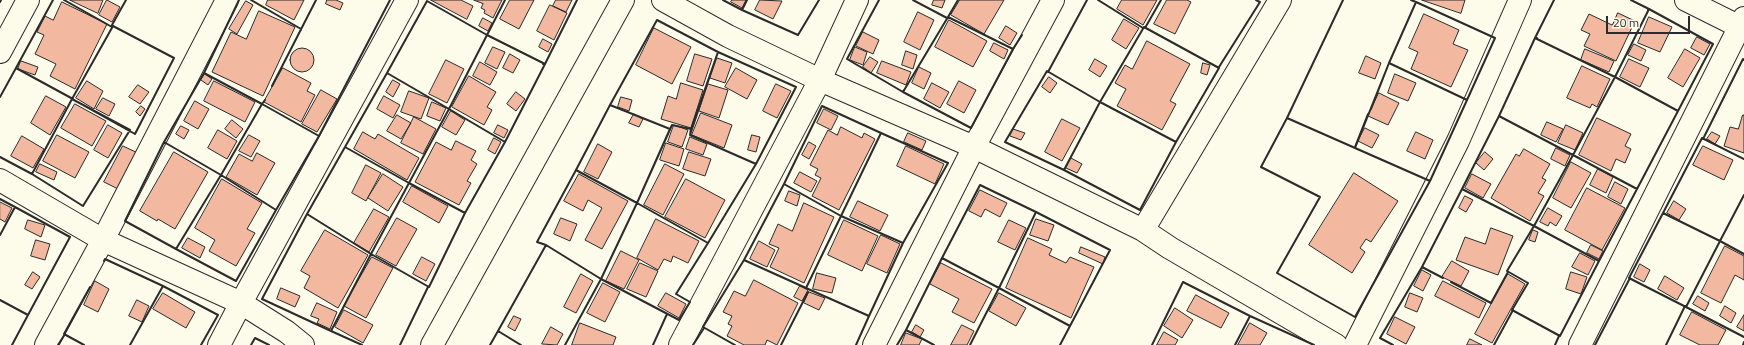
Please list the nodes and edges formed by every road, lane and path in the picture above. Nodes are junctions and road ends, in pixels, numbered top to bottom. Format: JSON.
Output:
{"nodes":[{"id":1,"x":28,"y":0,"type":"edge"},
{"id":2,"x":227,"y":0,"type":"edge"},
{"id":3,"x":407,"y":0,"type":"edge"},
{"id":4,"x":623,"y":0,"type":"edge"},
{"id":5,"x":663,"y":0,"type":"edge"},
{"id":6,"x":857,"y":0,"type":"edge"},
{"id":7,"x":1053,"y":0,"type":"edge"},
{"id":8,"x":1280,"y":0,"type":"edge"},
{"id":9,"x":1520,"y":0,"type":"edge"},
{"id":10,"x":1686,"y":0,"type":"edge"},
{"id":11,"x":1743,"y":25,"type":"edge"},
{"id":12,"x":0,"y":52,"type":"edge"},
{"id":13,"x":820,"y":80,"type":"junction"},
{"id":14,"x":974,"y":147,"type":"junction"},
{"id":15,"x":0,"y":180,"type":"edge"},
{"id":16,"x":1143,"y":230,"type":"junction"},
{"id":17,"x":103,"y":240,"type":"junction"},
{"id":18,"x":241,"y":303,"type":"junction"},
{"id":19,"x":46,"y":345,"type":"edge"},
{"id":20,"x":219,"y":345,"type":"edge"},
{"id":21,"x":303,"y":345,"type":"edge"},
{"id":22,"x":432,"y":345,"type":"edge"},
{"id":23,"x":680,"y":345,"type":"edge"},
{"id":24,"x":874,"y":345,"type":"edge"},
{"id":25,"x":1336,"y":345,"type":"edge"},
{"id":26,"x":1355,"y":345,"type":"edge"},
{"id":27,"x":1580,"y":345,"type":"edge"}],
"edges":[{"from":1,"to":12,"type":"street"},
{"from":2,"to":17,"type":"street"},
{"from":3,"to":18,"type":"street"},
{"from":4,"to":22,"type":"street"},
{"from":5,"to":13,"type":"street"},
{"from":6,"to":13,"type":"street"},
{"from":7,"to":14,"type":"street"},
{"from":8,"to":16,"type":"street"},
{"from":9,"to":26,"type":"street"},
{"from":10,"to":11,"type":"street"},
{"from":11,"to":27,"type":"street"},
{"from":13,"to":14,"type":"street"},
{"from":13,"to":23,"type":"street"},
{"from":14,"to":16,"type":"street"},
{"from":14,"to":24,"type":"street"},
{"from":15,"to":17,"type":"street"},
{"from":16,"to":25,"type":"street"},
{"from":17,"to":18,"type":"street"},
{"from":17,"to":19,"type":"street"},
{"from":18,"to":20,"type":"street"},
{"from":18,"to":21,"type":"street"}]}
